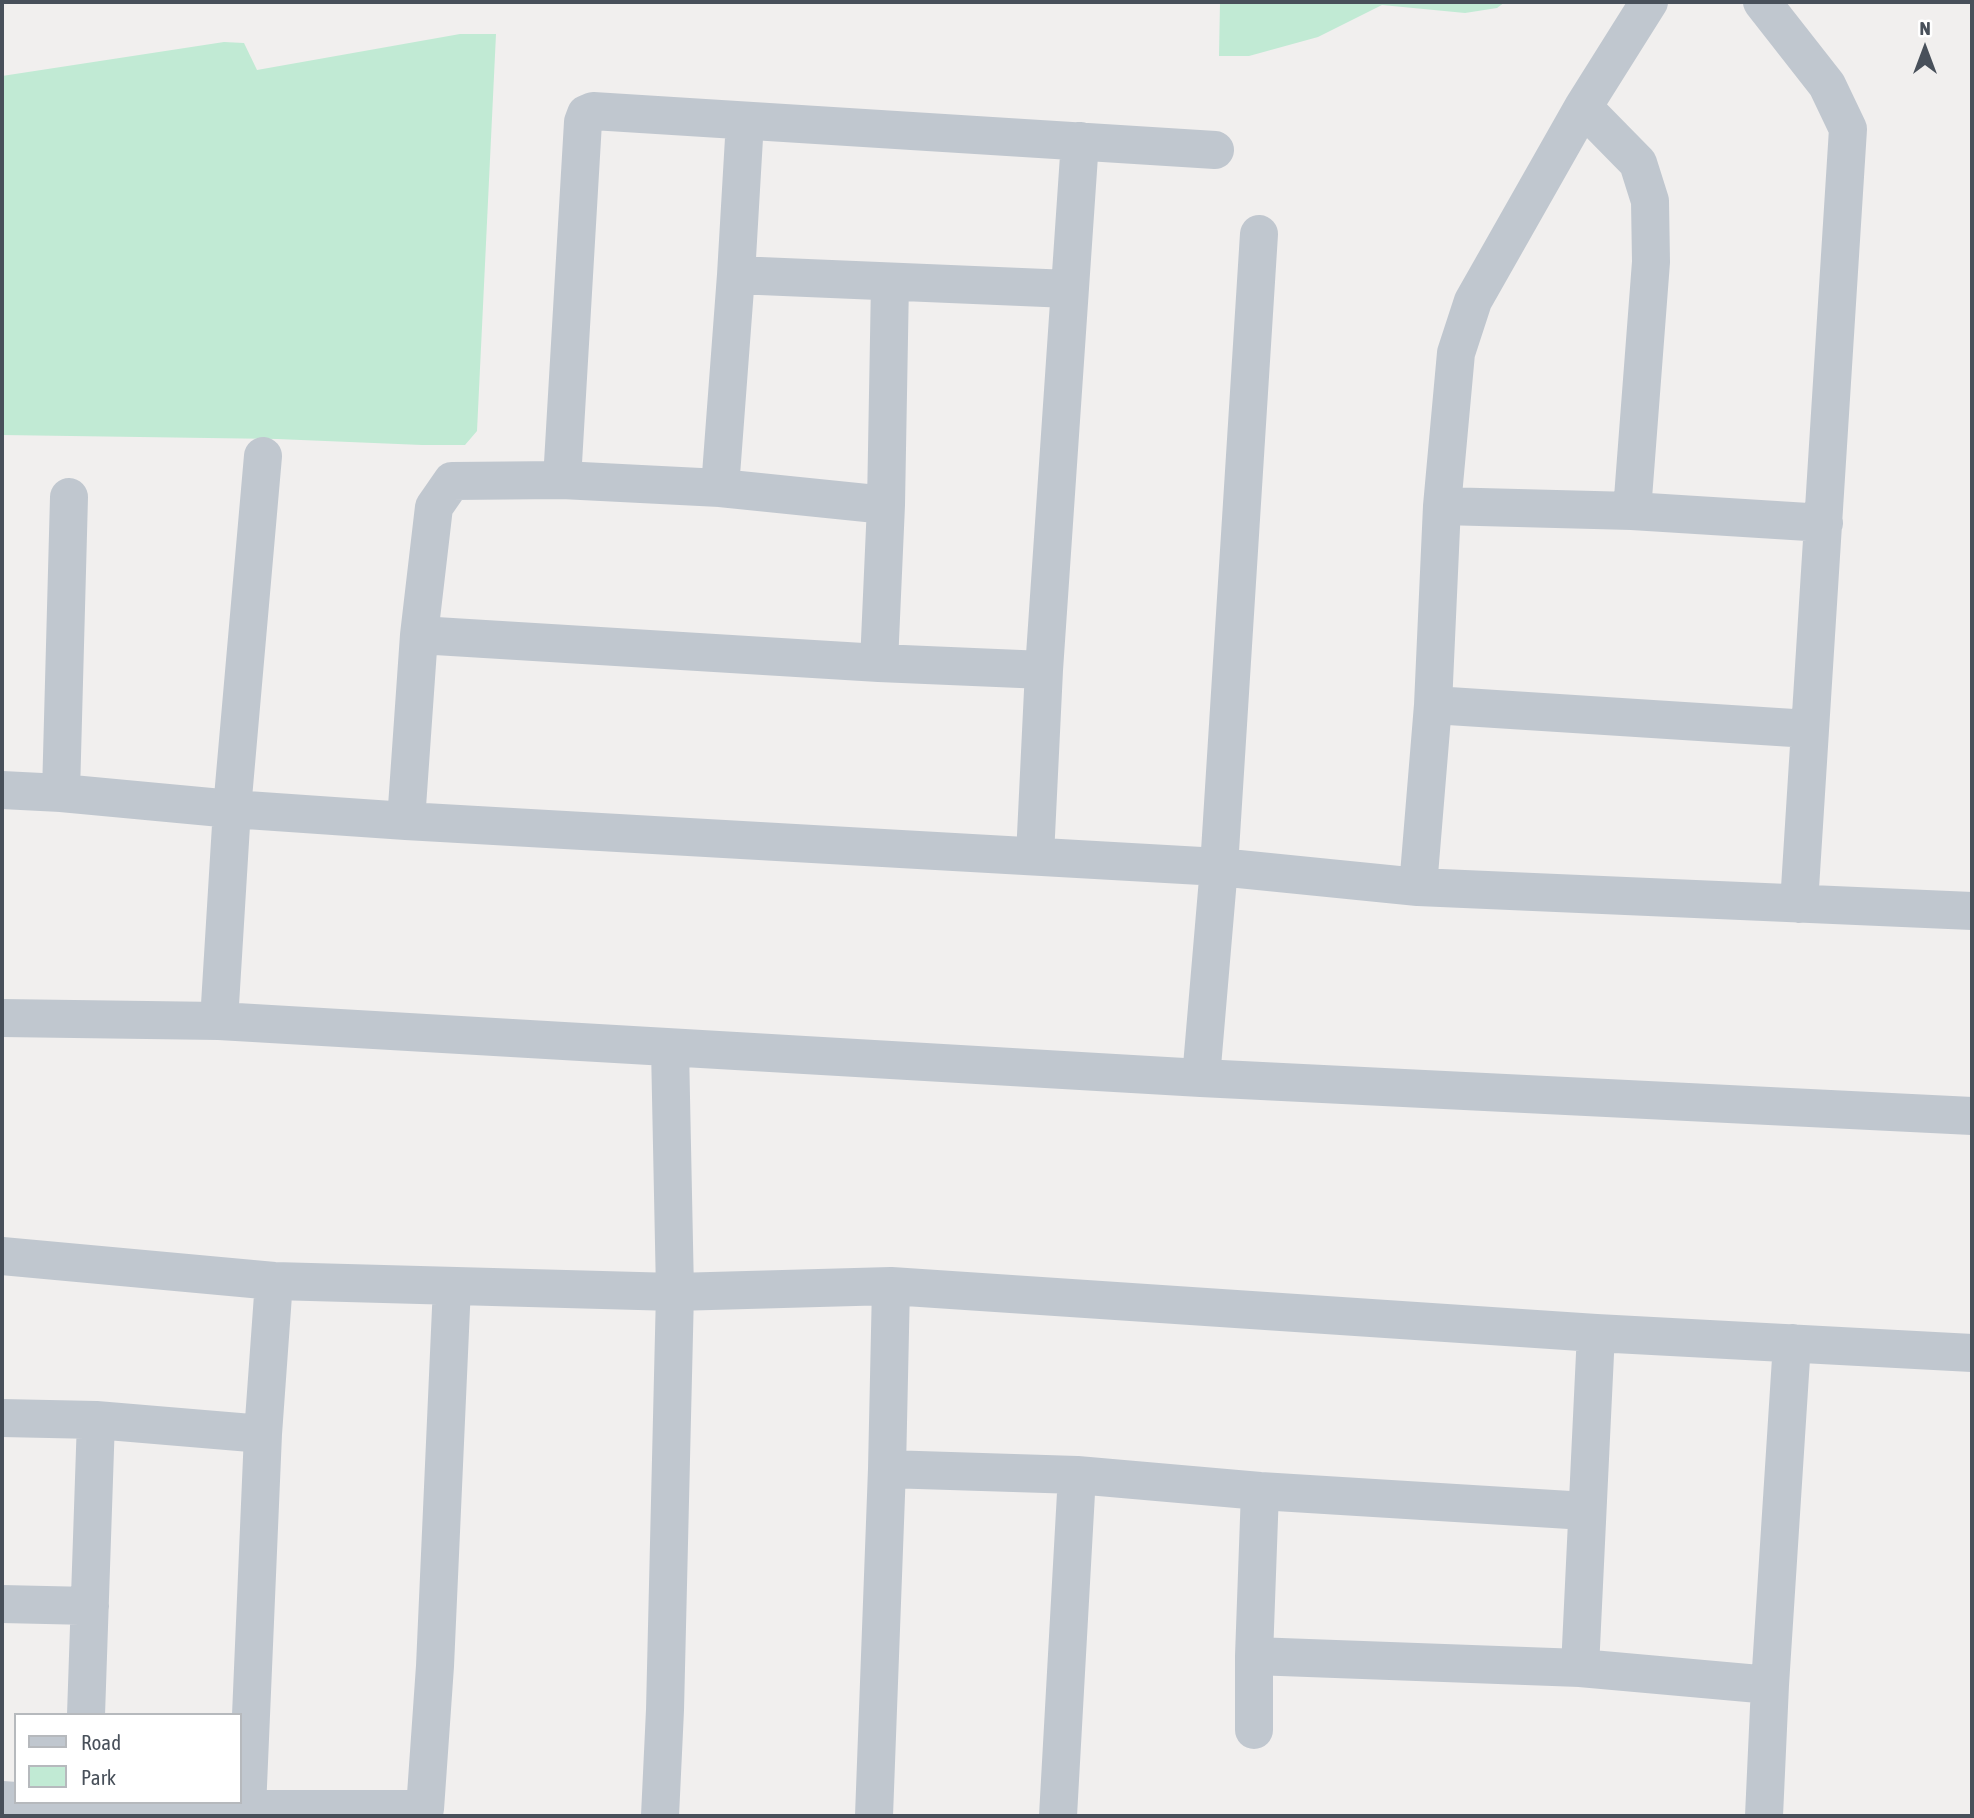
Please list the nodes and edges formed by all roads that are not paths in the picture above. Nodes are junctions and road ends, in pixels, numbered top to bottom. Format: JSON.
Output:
{"nodes":[{"id":1,"x":1649,"y":2,"type":"edge"},
{"id":2,"x":1762,"y":2,"type":"edge"},
{"id":3,"x":1583,"y":107,"type":"junction"},
{"id":4,"x":745,"y":121,"type":"junction"},
{"id":5,"x":1080,"y":141,"type":"junction"},
{"id":6,"x":1215,"y":150,"type":"dead end"},
{"id":7,"x":1259,"y":234,"type":"dead end"},
{"id":8,"x":736,"y":275,"type":"junction"},
{"id":9,"x":890,"y":282,"type":"junction"},
{"id":10,"x":1069,"y":289,"type":"junction"},
{"id":11,"x":263,"y":456,"type":"dead end"},
{"id":12,"x":562,"y":480,"type":"junction"},
{"id":13,"x":720,"y":488,"type":"junction"},
{"id":14,"x":69,"y":497,"type":"dead end"},
{"id":15,"x":886,"y":505,"type":"junction"},
{"id":16,"x":1442,"y":506,"type":"junction"},
{"id":17,"x":1632,"y":511,"type":"junction"},
{"id":18,"x":1824,"y":523,"type":"junction"},
{"id":19,"x":419,"y":635,"type":"junction"},
{"id":20,"x":878,"y":663,"type":"junction"},
{"id":21,"x":1044,"y":670,"type":"junction"},
{"id":22,"x":1433,"y":705,"type":"junction"},
{"id":23,"x":1809,"y":729,"type":"junction"},
{"id":24,"x":2,"y":790,"type":"edge"},
{"id":25,"x":61,"y":793,"type":"junction"},
{"id":26,"x":232,"y":809,"type":"junction"},
{"id":27,"x":406,"y":821,"type":"junction"},
{"id":28,"x":1035,"y":856,"type":"junction"},
{"id":29,"x":1219,"y":867,"type":"junction"},
{"id":30,"x":1418,"y":887,"type":"junction"},
{"id":31,"x":1799,"y":904,"type":"junction"},
{"id":32,"x":1972,"y":911,"type":"edge"},
{"id":33,"x":2,"y":1018,"type":"edge"},
{"id":34,"x":219,"y":1021,"type":"junction"},
{"id":35,"x":670,"y":1048,"type":"junction"},
{"id":36,"x":1201,"y":1078,"type":"junction"},
{"id":37,"x":1972,"y":1116,"type":"edge"},
{"id":38,"x":2,"y":1256,"type":"edge"},
{"id":39,"x":274,"y":1281,"type":"junction"},
{"id":40,"x":453,"y":1286,"type":"junction"},
{"id":41,"x":891,"y":1286,"type":"junction"},
{"id":42,"x":675,"y":1292,"type":"junction"},
{"id":43,"x":1595,"y":1333,"type":"junction"},
{"id":44,"x":1792,"y":1343,"type":"junction"},
{"id":45,"x":1972,"y":1353,"type":"edge"},
{"id":46,"x":2,"y":1418,"type":"edge"},
{"id":47,"x":96,"y":1420,"type":"junction"},
{"id":48,"x":263,"y":1434,"type":"junction"},
{"id":49,"x":887,"y":1469,"type":"junction"},
{"id":50,"x":1077,"y":1475,"type":"junction"},
{"id":51,"x":1260,"y":1491,"type":"junction"},
{"id":52,"x":1586,"y":1511,"type":"junction"},
{"id":53,"x":2,"y":1604,"type":"edge"},
{"id":54,"x":90,"y":1606,"type":"junction"},
{"id":55,"x":1254,"y":1656,"type":"junction"},
{"id":56,"x":1580,"y":1668,"type":"junction"},
{"id":57,"x":1770,"y":1685,"type":"junction"},
{"id":58,"x":86,"y":1713,"type":"edge"},
{"id":59,"x":1254,"y":1730,"type":"dead end"},
{"id":60,"x":55,"y":1804,"type":"edge"},
{"id":61,"x":82,"y":1808,"type":"edge"},
{"id":62,"x":247,"y":1809,"type":"junction"},
{"id":63,"x":660,"y":1816,"type":"edge"},
{"id":64,"x":874,"y":1816,"type":"edge"},
{"id":65,"x":1058,"y":1816,"type":"edge"},
{"id":66,"x":1764,"y":1816,"type":"edge"}],
"edges":[{"from":1,"to":3,"type":"street"},
{"from":2,"to":18,"type":"street"},
{"from":3,"to":16,"type":"street"},
{"from":3,"to":17,"type":"street"},
{"from":4,"to":5,"type":"street"},
{"from":4,"to":8,"type":"street"},
{"from":4,"to":12,"type":"street"},
{"from":5,"to":6,"type":"street"},
{"from":5,"to":10,"type":"street"},
{"from":7,"to":29,"type":"street"},
{"from":8,"to":9,"type":"street"},
{"from":8,"to":13,"type":"street"},
{"from":9,"to":10,"type":"street"},
{"from":9,"to":15,"type":"street"},
{"from":10,"to":21,"type":"street"},
{"from":11,"to":26,"type":"street"},
{"from":12,"to":13,"type":"street"},
{"from":12,"to":19,"type":"street"},
{"from":13,"to":15,"type":"street"},
{"from":14,"to":25,"type":"street"},
{"from":15,"to":20,"type":"street"},
{"from":16,"to":17,"type":"street"},
{"from":16,"to":22,"type":"street"},
{"from":17,"to":18,"type":"street"},
{"from":18,"to":23,"type":"street"},
{"from":19,"to":20,"type":"street"},
{"from":19,"to":27,"type":"street"},
{"from":20,"to":21,"type":"street"},
{"from":21,"to":28,"type":"street"},
{"from":22,"to":23,"type":"street"},
{"from":22,"to":30,"type":"street"},
{"from":23,"to":31,"type":"street"},
{"from":24,"to":25,"type":"street"},
{"from":25,"to":26,"type":"street"},
{"from":26,"to":27,"type":"street"},
{"from":26,"to":34,"type":"street"},
{"from":27,"to":28,"type":"street"},
{"from":28,"to":29,"type":"street"},
{"from":29,"to":30,"type":"street"},
{"from":29,"to":36,"type":"street"},
{"from":30,"to":31,"type":"street"},
{"from":31,"to":32,"type":"street"},
{"from":33,"to":34,"type":"street"},
{"from":34,"to":35,"type":"street"},
{"from":35,"to":36,"type":"street"},
{"from":35,"to":42,"type":"street"},
{"from":36,"to":37,"type":"street"},
{"from":38,"to":39,"type":"street"},
{"from":39,"to":40,"type":"street"},
{"from":39,"to":48,"type":"street"},
{"from":40,"to":42,"type":"street"},
{"from":40,"to":62,"type":"street"},
{"from":41,"to":42,"type":"street"},
{"from":41,"to":43,"type":"street"},
{"from":41,"to":49,"type":"street"},
{"from":42,"to":63,"type":"street"},
{"from":43,"to":44,"type":"street"},
{"from":43,"to":52,"type":"street"},
{"from":44,"to":45,"type":"street"},
{"from":44,"to":57,"type":"street"},
{"from":46,"to":47,"type":"street"},
{"from":47,"to":48,"type":"street"},
{"from":47,"to":54,"type":"street"},
{"from":48,"to":62,"type":"street"},
{"from":49,"to":50,"type":"street"},
{"from":49,"to":64,"type":"street"},
{"from":50,"to":51,"type":"street"},
{"from":50,"to":65,"type":"street"},
{"from":51,"to":52,"type":"street"},
{"from":51,"to":55,"type":"street"},
{"from":52,"to":56,"type":"street"},
{"from":53,"to":54,"type":"street"},
{"from":54,"to":58,"type":"street"},
{"from":55,"to":56,"type":"street"},
{"from":55,"to":59,"type":"street"},
{"from":56,"to":57,"type":"street"},
{"from":57,"to":66,"type":"street"},
{"from":60,"to":61,"type":"street"},
{"from":61,"to":62,"type":"street"}]}
